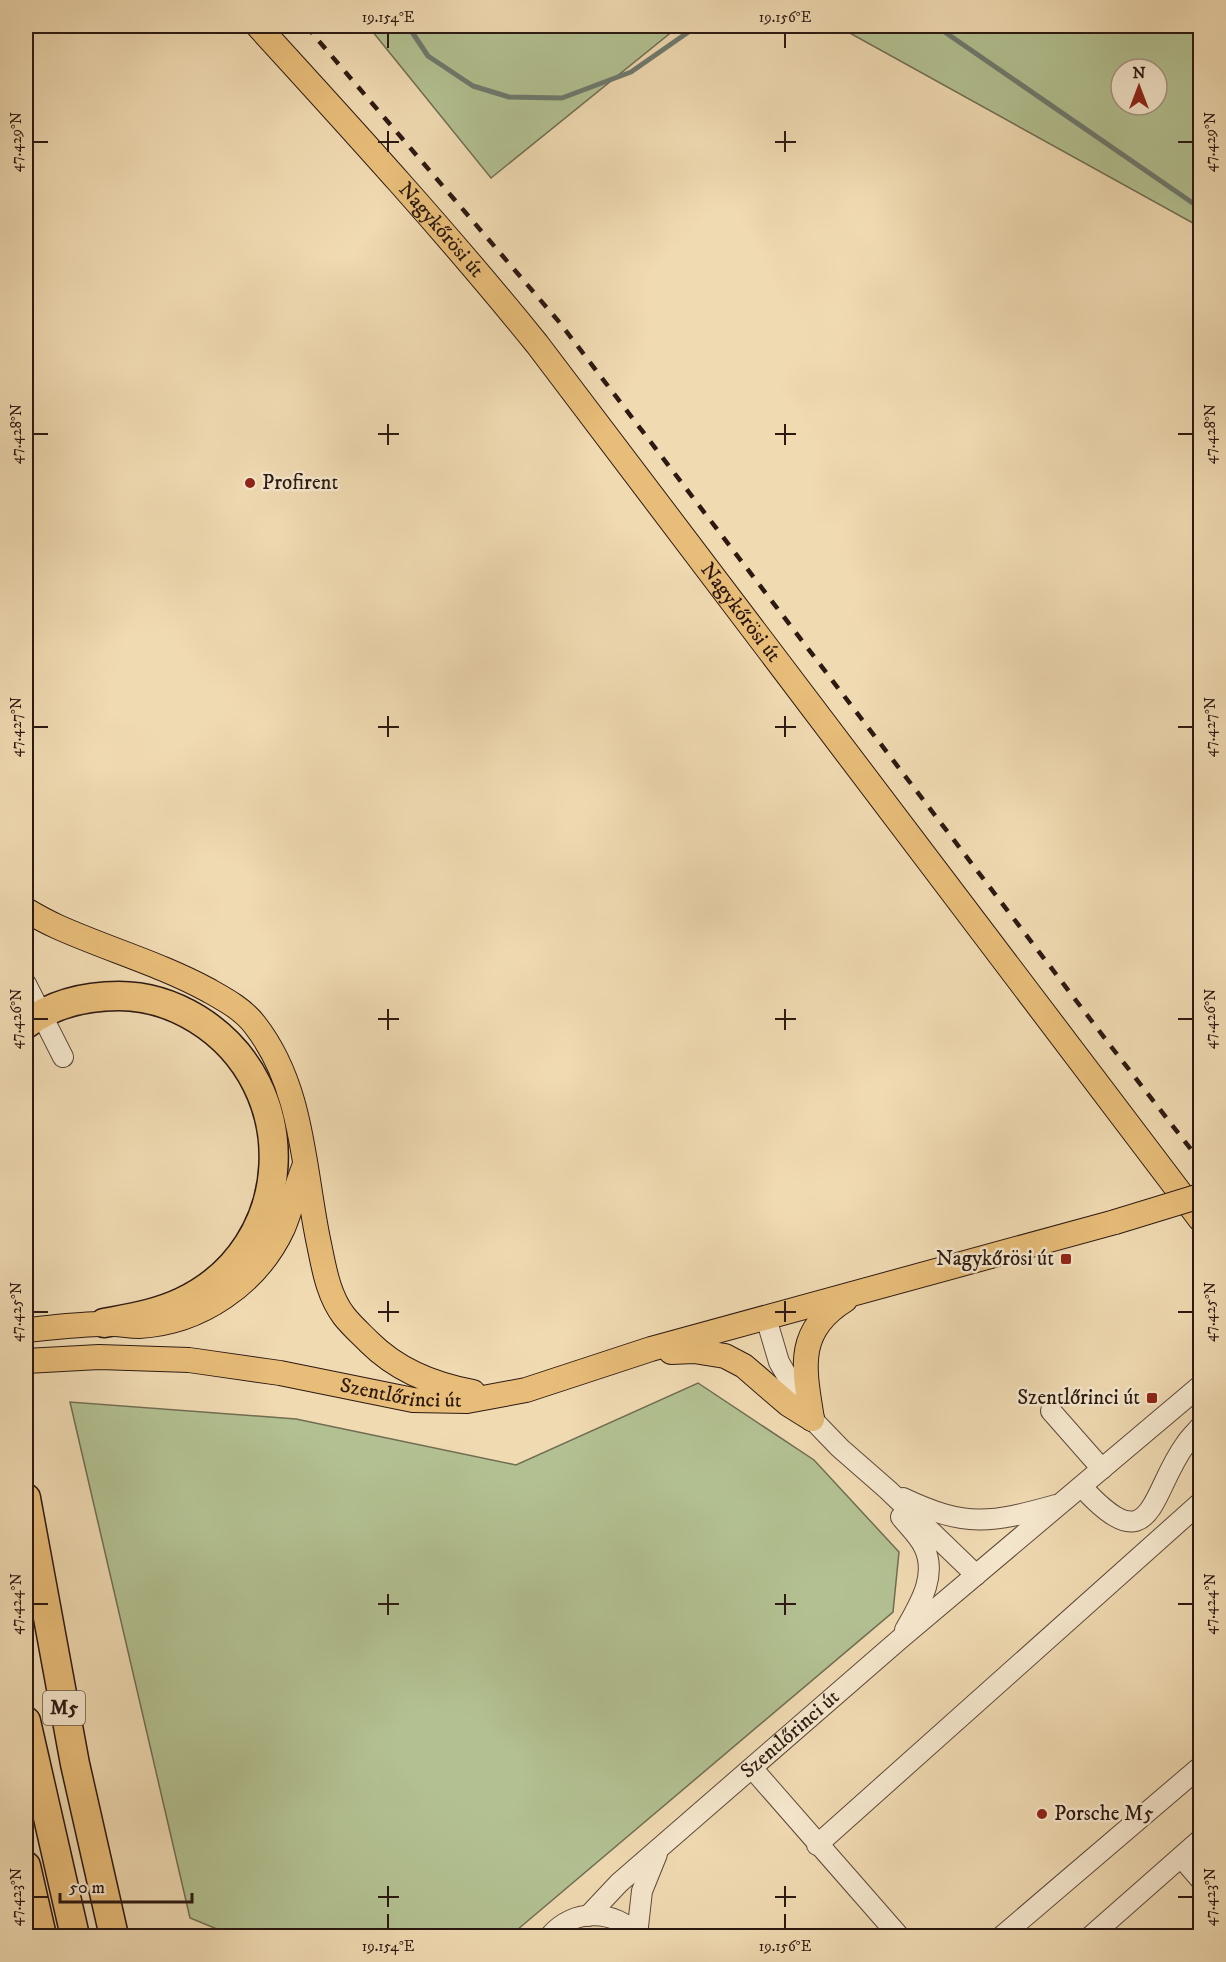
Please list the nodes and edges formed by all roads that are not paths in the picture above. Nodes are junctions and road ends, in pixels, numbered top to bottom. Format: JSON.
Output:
{"nodes":[{"id":1,"x":258,"y":26,"type":"edge"},
{"id":2,"x":26,"y":910,"type":"edge"},
{"id":3,"x":26,"y":984,"type":"edge"},
{"id":4,"x":34,"y":1019,"type":"edge"},
{"id":5,"x":63,"y":1057,"type":"dead end"},
{"id":6,"x":305,"y":1163,"type":"junction"},
{"id":7,"x":1200,"y":1196,"type":"edge"},
{"id":8,"x":1200,"y":1219,"type":"edge"},
{"id":9,"x":860,"y":1291,"type":"junction"},
{"id":10,"x":766,"y":1318,"type":"junction"},
{"id":11,"x":104,"y":1323,"type":"junction"},
{"id":12,"x":26,"y":1330,"type":"edge"},
{"id":13,"x":651,"y":1349,"type":"junction"},
{"id":14,"x":26,"y":1361,"type":"edge"},
{"id":15,"x":1200,"y":1386,"type":"edge"},
{"id":16,"x":496,"y":1396,"type":"junction"},
{"id":17,"x":1051,"y":1411,"type":"dead end"},
{"id":18,"x":812,"y":1419,"type":"junction"},
{"id":19,"x":1200,"y":1427,"type":"edge"},
{"id":20,"x":1102,"y":1469,"type":"junction"},
{"id":21,"x":1082,"y":1487,"type":"junction"},
{"id":22,"x":888,"y":1490,"type":"junction"},
{"id":23,"x":26,"y":1498,"type":"edge"},
{"id":24,"x":1062,"y":1503,"type":"junction"},
{"id":25,"x":1200,"y":1503,"type":"edge"},
{"id":26,"x":976,"y":1575,"type":"junction"},
{"id":27,"x":900,"y":1639,"type":"junction"},
{"id":28,"x":26,"y":1721,"type":"edge"},
{"id":29,"x":1200,"y":1767,"type":"edge"},
{"id":30,"x":752,"y":1768,"type":"junction"},
{"id":31,"x":1200,"y":1840,"type":"edge"},
{"id":32,"x":817,"y":1845,"type":"junction"},
{"id":33,"x":659,"y":1848,"type":"junction"},
{"id":34,"x":1181,"y":1857,"type":"junction"},
{"id":35,"x":26,"y":1866,"type":"edge"},
{"id":36,"x":1200,"y":1879,"type":"edge"},
{"id":37,"x":588,"y":1916,"type":"junction"},
{"id":38,"x":113,"y":1930,"type":"edge"},
{"id":39,"x":42,"y":1936,"type":"edge"},
{"id":40,"x":75,"y":1936,"type":"edge"},
{"id":41,"x":550,"y":1936,"type":"edge"},
{"id":42,"x":637,"y":1936,"type":"edge"},
{"id":43,"x":899,"y":1936,"type":"edge"},
{"id":44,"x":1002,"y":1936,"type":"edge"},
{"id":45,"x":1092,"y":1936,"type":"edge"}],
"edges":[{"from":1,"to":8,"type":"main road","name":"Nagykőrösi út"},
{"from":2,"to":6,"type":"main road"},
{"from":3,"to":4,"type":"street"},
{"from":4,"to":5,"type":"street"},
{"from":4,"to":11,"type":"highway"},
{"from":6,"to":11,"type":"main road"},
{"from":6,"to":16,"type":"main road"},
{"from":7,"to":9,"type":"main road","name":"Szentlőrinci út","bridge":true},
{"from":9,"to":10,"type":"main road","name":"Szentlőrinci út"},
{"from":9,"to":18,"type":"main road"},
{"from":10,"to":13,"type":"main road","name":"Szentlőrinci út"},
{"from":10,"to":18,"type":"street"},
{"from":11,"to":12,"type":"main road"},
{"from":13,"to":16,"type":"main road","name":"Szentlőrinci út"},
{"from":13,"to":18,"type":"main road"},
{"from":14,"to":16,"type":"main road","name":"Szentlőrinci út"},
{"from":15,"to":20,"type":"street","name":"Szentlőrinci út"},
{"from":17,"to":20,"type":"street"},
{"from":18,"to":22,"type":"street"},
{"from":19,"to":21,"type":"street"},
{"from":20,"to":21,"type":"street","name":"Szentlőrinci út"},
{"from":21,"to":24,"type":"street","name":"Szentlőrinci út"},
{"from":22,"to":24,"type":"street"},
{"from":22,"to":26,"type":"street"},
{"from":22,"to":27,"type":"street"},
{"from":23,"to":38,"type":"highway","number":"M5"},
{"from":24,"to":26,"type":"street","name":"Szentlőrinci út"},
{"from":25,"to":32,"type":"street"},
{"from":26,"to":27,"type":"street","name":"Szentlőrinci út"},
{"from":27,"to":30,"type":"street","name":"Szentlőrinci út"},
{"from":28,"to":40,"type":"highway","number":"M5"},
{"from":29,"to":44,"type":"street"},
{"from":30,"to":32,"type":"street"},
{"from":30,"to":33,"type":"street","name":"Szentlőrinci út"},
{"from":31,"to":34,"type":"street"},
{"from":32,"to":43,"type":"street"},
{"from":33,"to":37,"type":"street","name":"Szentlőrinci út"},
{"from":33,"to":42,"type":"street","name":"Szentlőrinci út"},
{"from":34,"to":36,"type":"street"},
{"from":34,"to":45,"type":"street"},
{"from":35,"to":39,"type":"highway"},
{"from":37,"to":41,"type":"street"},
{"from":37,"to":42,"type":"street"}]}
